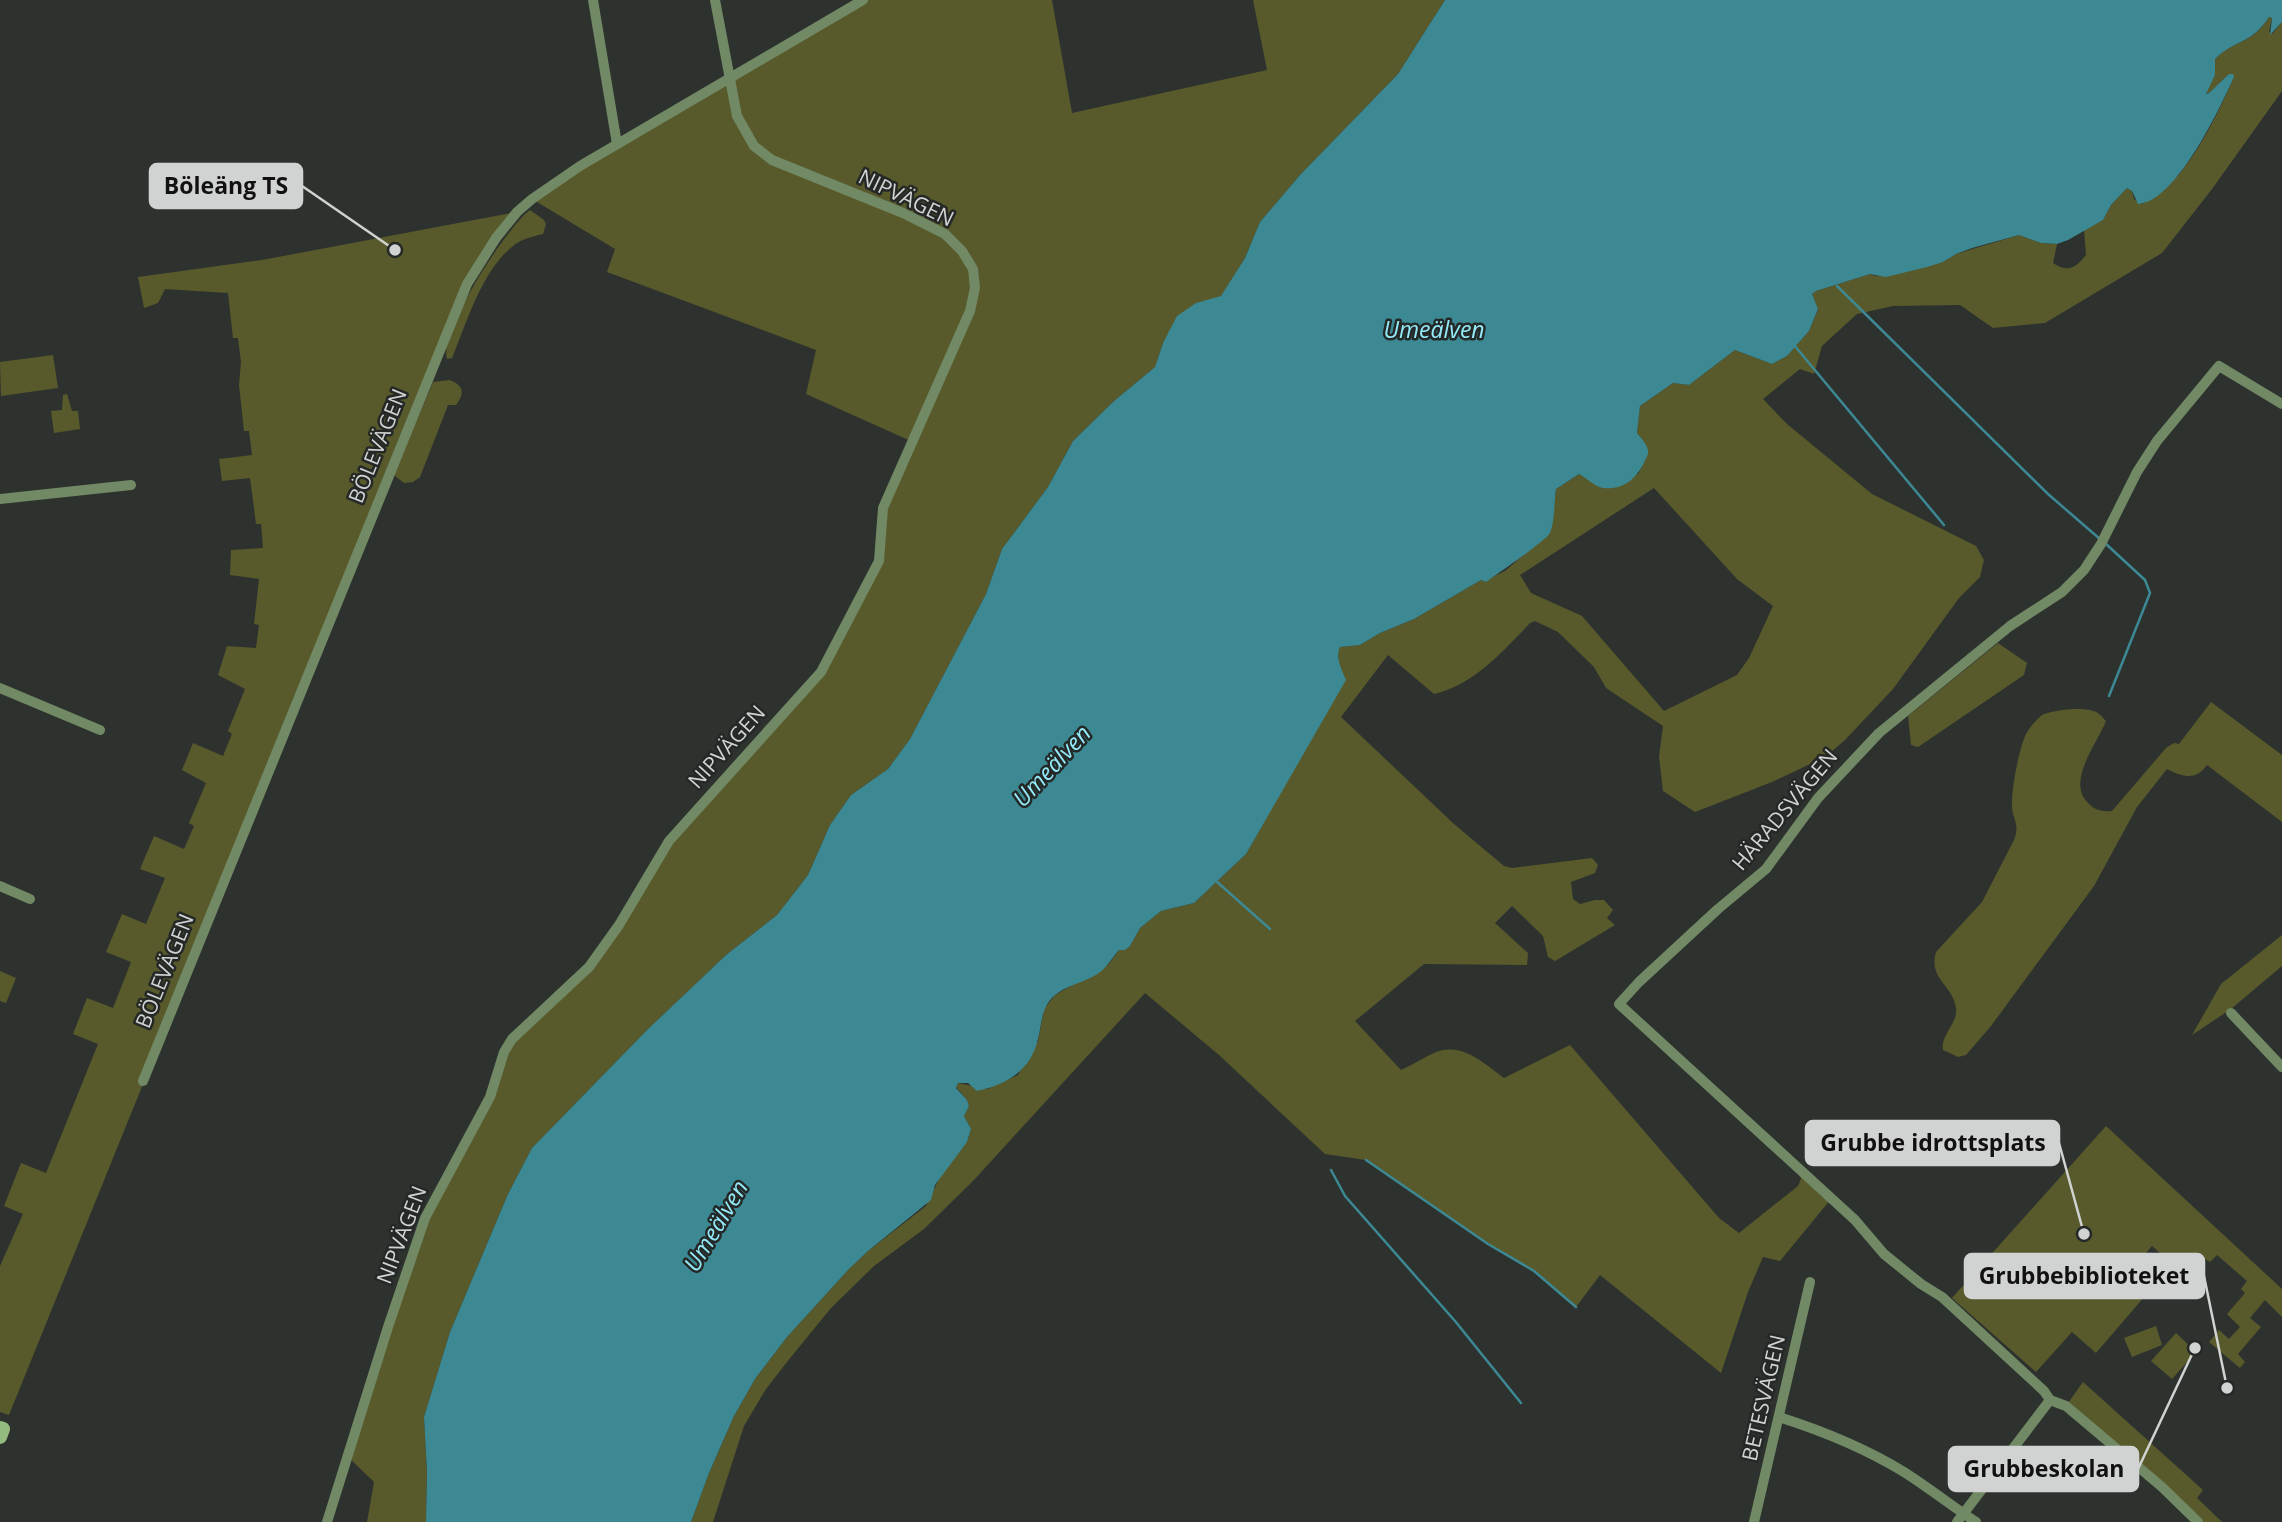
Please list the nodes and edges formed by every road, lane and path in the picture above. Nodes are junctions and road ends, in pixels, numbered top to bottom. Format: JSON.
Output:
{"nodes":[{"id":1,"x":593,"y":0,"type":"edge"},
{"id":2,"x":715,"y":0,"type":"edge"},
{"id":3,"x":863,"y":0,"type":"edge"},
{"id":4,"x":728,"y":80,"type":"junction"},
{"id":5,"x":617,"y":144,"type":"junction"},
{"id":6,"x":2282,"y":404,"type":"edge"},
{"id":7,"x":131,"y":485,"type":"dead end"},
{"id":8,"x":0,"y":499,"type":"edge"},
{"id":9,"x":0,"y":688,"type":"edge"},
{"id":10,"x":100,"y":730,"type":"dead end"},
{"id":11,"x":0,"y":886,"type":"edge"},
{"id":12,"x":30,"y":899,"type":"dead end"},
{"id":13,"x":2231,"y":1013,"type":"dead end"},
{"id":14,"x":2282,"y":1068,"type":"edge"},
{"id":15,"x":143,"y":1081,"type":"dead end"},
{"id":16,"x":1810,"y":1282,"type":"dead end"},
{"id":17,"x":2050,"y":1400,"type":"junction"},
{"id":18,"x":1779,"y":1417,"type":"junction"},
{"id":19,"x":0,"y":1428,"type":"edge"},
{"id":20,"x":0,"y":1437,"type":"edge"},
{"id":21,"x":1960,"y":1518,"type":"edge"},
{"id":22,"x":327,"y":1522,"type":"edge"},
{"id":23,"x":1754,"y":1522,"type":"edge"},
{"id":24,"x":1976,"y":1522,"type":"edge"},
{"id":25,"x":2199,"y":1522,"type":"edge"}],
"edges":[{"from":1,"to":5,"type":"street"},
{"from":2,"to":4,"type":"street","name":"NIPVÄGEN"},
{"from":3,"to":4,"type":"street","name":"BÖLEVÄGEN"},
{"from":4,"to":5,"type":"street","name":"BÖLEVÄGEN"},
{"from":4,"to":22,"type":"street","name":"NIPVÄGEN"},
{"from":5,"to":15,"type":"street","name":"BÖLEVÄGEN"},
{"from":6,"to":17,"type":"street","name":"HÄRADSVÄGEN"},
{"from":7,"to":8,"type":"street"},
{"from":9,"to":10,"type":"street"},
{"from":11,"to":12,"type":"street"},
{"from":13,"to":14,"type":"street"},
{"from":16,"to":18,"type":"street","name":"BETESVÄGEN"},
{"from":17,"to":21,"type":"street"},
{"from":17,"to":25,"type":"street"},
{"from":18,"to":21,"type":"street"},
{"from":18,"to":23,"type":"street","name":"BETESVÄGEN"},
{"from":19,"to":20,"type":"street"},
{"from":21,"to":24,"type":"street"}]}
